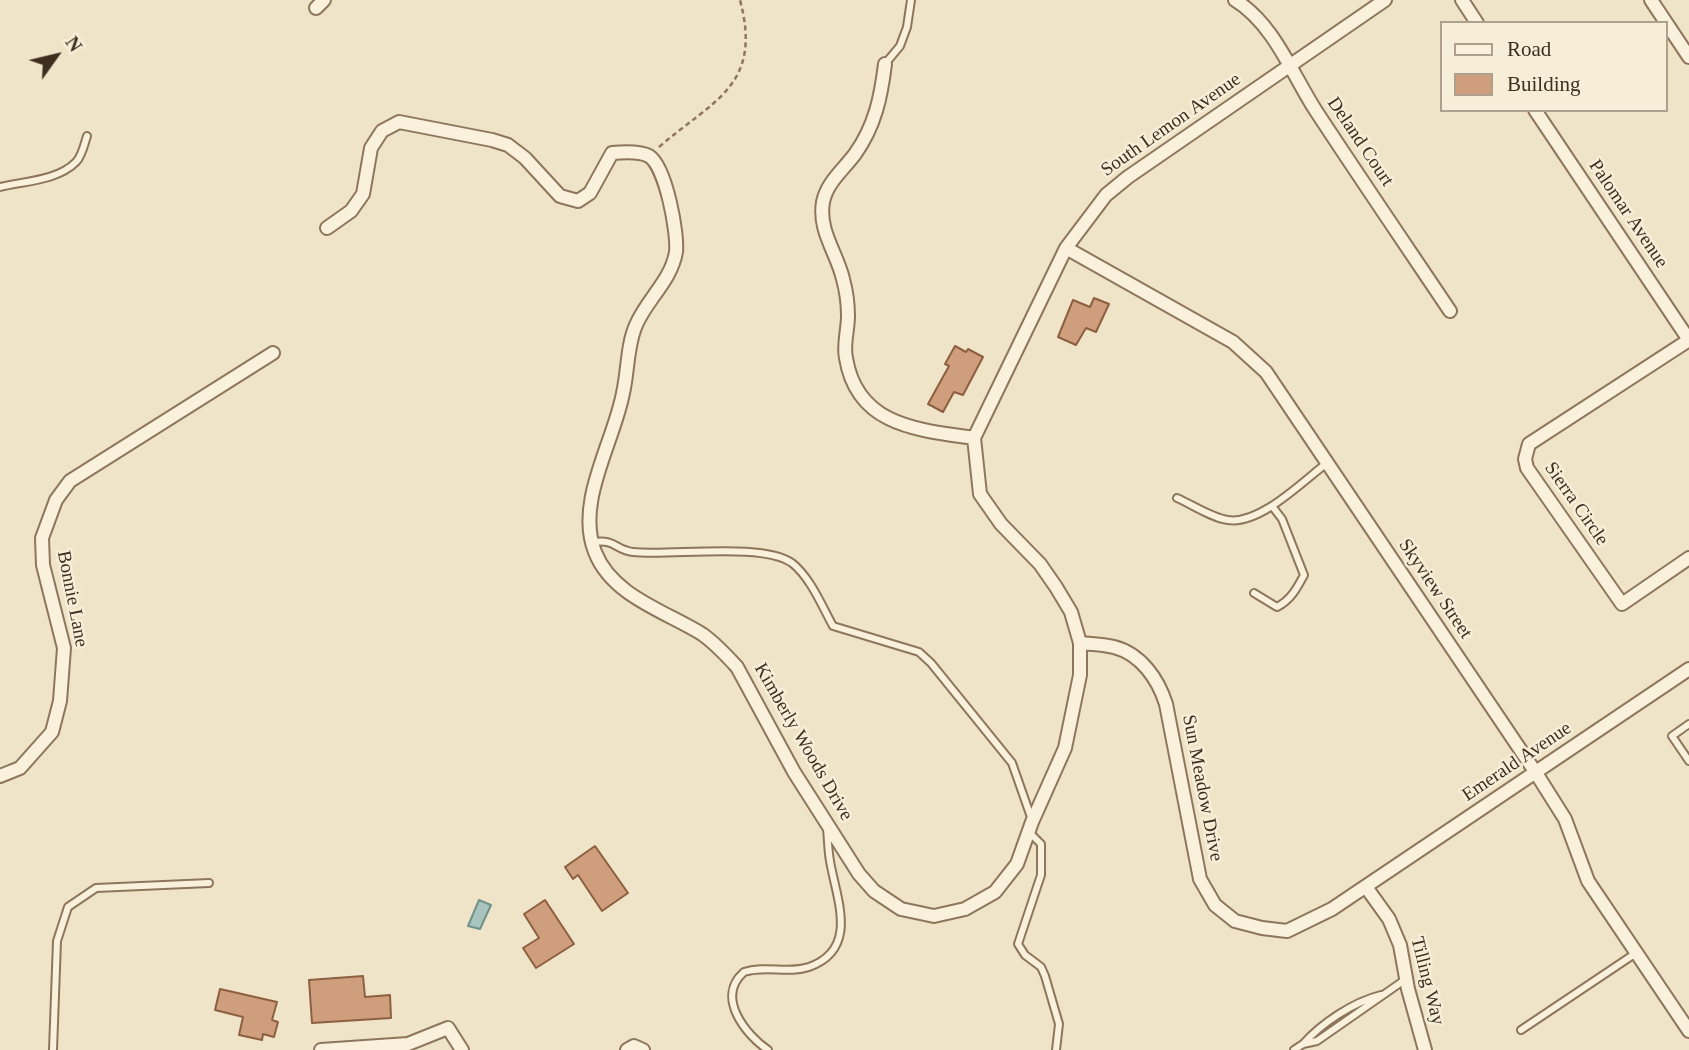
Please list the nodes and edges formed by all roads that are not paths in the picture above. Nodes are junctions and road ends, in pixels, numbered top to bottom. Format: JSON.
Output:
{"nodes":[{"id":1,"x":911,"y":0,"type":"edge"},
{"id":2,"x":1234,"y":0,"type":"edge"},
{"id":3,"x":1385,"y":0,"type":"edge"},
{"id":4,"x":1462,"y":0,"type":"edge"},
{"id":5,"x":1651,"y":0,"type":"edge"},
{"id":6,"x":1476,"y":21,"type":"edge"},
{"id":7,"x":1665,"y":21,"type":"edge"},
{"id":8,"x":1668,"y":26,"type":"edge"},
{"id":9,"x":1689,"y":57,"type":"edge"},
{"id":10,"x":885,"y":64,"type":"joint"},
{"id":11,"x":1289,"y":65,"type":"junction"},
{"id":12,"x":1536,"y":112,"type":"edge"},
{"id":13,"x":87,"y":136,"type":"dead end"},
{"id":14,"x":0,"y":187,"type":"edge"},
{"id":15,"x":327,"y":228,"type":"dead end"},
{"id":16,"x":1066,"y":248,"type":"junction"},
{"id":17,"x":1450,"y":311,"type":"dead end"},
{"id":18,"x":1689,"y":340,"type":"edge"},
{"id":19,"x":273,"y":353,"type":"dead end"},
{"id":20,"x":974,"y":438,"type":"junction"},
{"id":21,"x":1327,"y":463,"type":"junction"},
{"id":22,"x":1177,"y":498,"type":"dead end"},
{"id":23,"x":1272,"y":506,"type":"junction"},
{"id":24,"x":592,"y":543,"type":"junction"},
{"id":25,"x":1689,"y":558,"type":"edge"},
{"id":26,"x":1254,"y":593,"type":"dead end"},
{"id":27,"x":1080,"y":643,"type":"junction"},
{"id":28,"x":1689,"y":669,"type":"edge"},
{"id":29,"x":1689,"y":724,"type":"edge"},
{"id":30,"x":1689,"y":761,"type":"edge"},
{"id":31,"x":1536,"y":773,"type":"junction"},
{"id":32,"x":0,"y":776,"type":"edge"},
{"id":33,"x":826,"y":823,"type":"junction"},
{"id":34,"x":1030,"y":827,"type":"junction"},
{"id":35,"x":209,"y":883,"type":"dead end"},
{"id":36,"x":1366,"y":887,"type":"junction"},
{"id":37,"x":1636,"y":953,"type":"junction"},
{"id":38,"x":1406,"y":979,"type":"junction"},
{"id":39,"x":1521,"y":1030,"type":"dead end"},
{"id":40,"x":1689,"y":1031,"type":"edge"},
{"id":41,"x":53,"y":1050,"type":"edge"},
{"id":42,"x":321,"y":1050,"type":"edge"},
{"id":43,"x":462,"y":1050,"type":"edge"},
{"id":44,"x":627,"y":1050,"type":"edge"},
{"id":45,"x":643,"y":1050,"type":"edge"},
{"id":46,"x":768,"y":1050,"type":"edge"},
{"id":47,"x":1056,"y":1050,"type":"edge"},
{"id":48,"x":1294,"y":1050,"type":"edge"},
{"id":49,"x":1425,"y":1050,"type":"edge"}],
"edges":[{"from":1,"to":10,"type":"lane"},
{"from":2,"to":11,"type":"street","name":"Deland Court"},
{"from":3,"to":11,"type":"street","name":"South Lemon Avenue"},
{"from":4,"to":6,"type":"street"},
{"from":5,"to":7,"type":"street"},
{"from":8,"to":9,"type":"street"},
{"from":10,"to":20,"type":"street"},
{"from":11,"to":16,"type":"street","name":"South Lemon Avenue"},
{"from":11,"to":17,"type":"street","name":"Deland Court"},
{"from":12,"to":18,"type":"street","name":"Palomar Avenue"},
{"from":13,"to":14,"type":"lane"},
{"from":15,"to":24,"type":"street","name":"Kimberly Woods Drive"},
{"from":16,"to":20,"type":"street","name":"South Lemon Avenue"},
{"from":16,"to":21,"type":"street","name":"Skyview Street"},
{"from":18,"to":25,"type":"street","name":"Sierra Circle"},
{"from":19,"to":32,"type":"street","name":"Bonnie Lane"},
{"from":20,"to":27,"type":"street","name":"Kimberly Woods Drive"},
{"from":21,"to":23,"type":"lane"},
{"from":21,"to":31,"type":"street","name":"Skyview Street"},
{"from":22,"to":23,"type":"lane"},
{"from":23,"to":26,"type":"lane"},
{"from":24,"to":33,"type":"street","name":"Kimberly Woods Drive"},
{"from":24,"to":34,"type":"lane"},
{"from":27,"to":34,"type":"street","name":"Kimberly Woods Drive"},
{"from":27,"to":36,"type":"street","name":"Sun Meadow Drive"},
{"from":28,"to":31,"type":"street","name":"Emerald Avenue"},
{"from":29,"to":30,"type":"lane"},
{"from":31,"to":36,"type":"street","name":"Emerald Avenue"},
{"from":31,"to":37,"type":"street","name":"Skyview Street"},
{"from":33,"to":34,"type":"street","name":"Kimberly Woods Drive"},
{"from":33,"to":46,"type":"lane"},
{"from":34,"to":47,"type":"lane"},
{"from":35,"to":41,"type":"lane"},
{"from":36,"to":38,"type":"street","name":"Tilling Way"},
{"from":37,"to":39,"type":"lane"},
{"from":37,"to":40,"type":"street","name":"Skyview Street"},
{"from":38,"to":48,"type":"lane"},
{"from":38,"to":49,"type":"street","name":"Tilling Way"},
{"from":42,"to":43,"type":"street"},
{"from":44,"to":45,"type":"street"}]}
